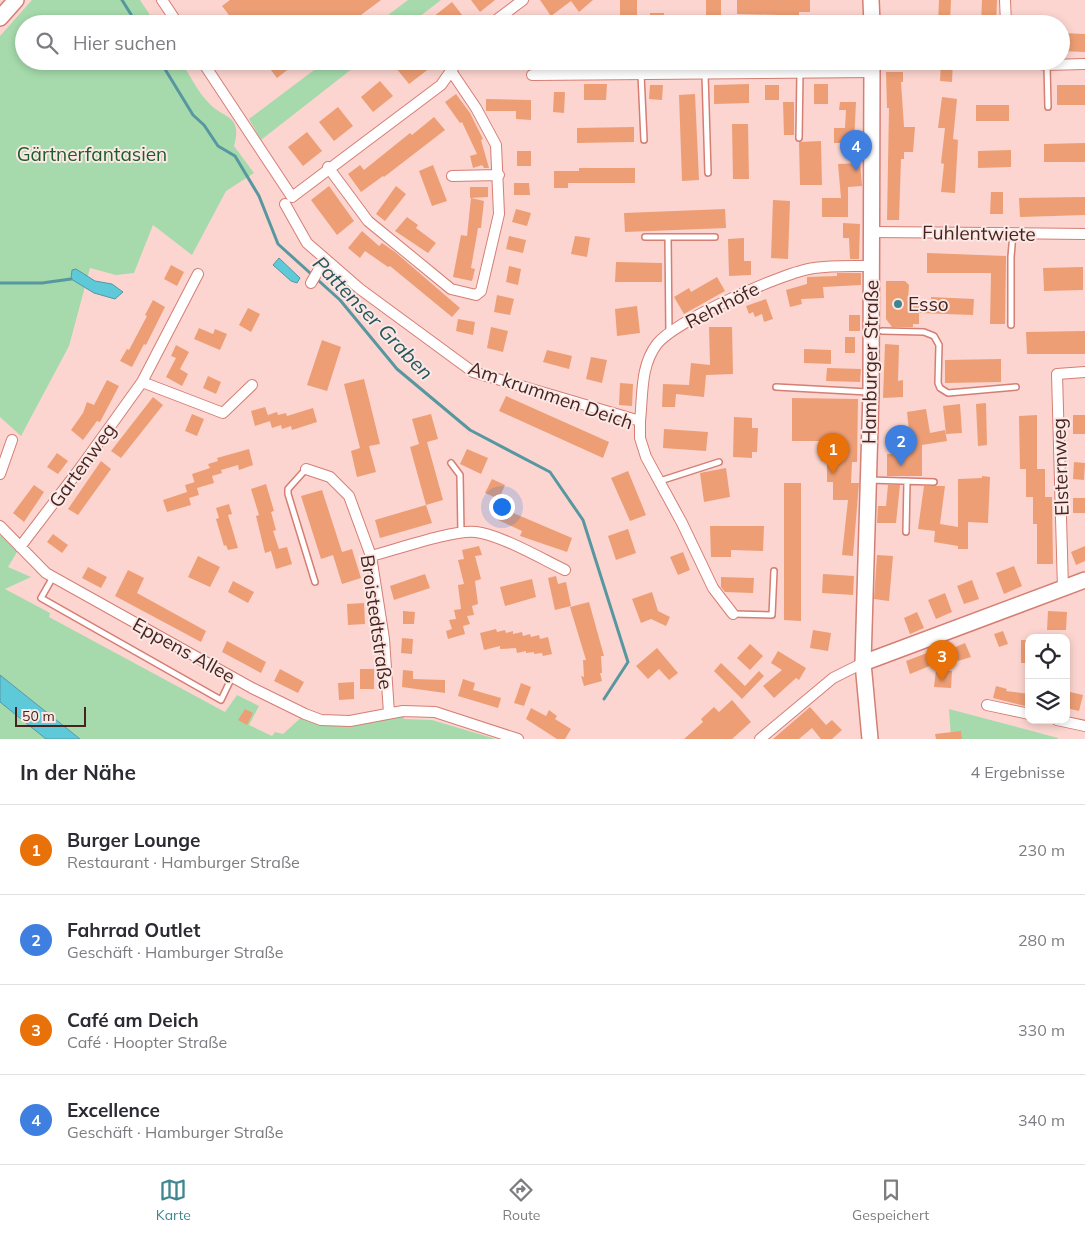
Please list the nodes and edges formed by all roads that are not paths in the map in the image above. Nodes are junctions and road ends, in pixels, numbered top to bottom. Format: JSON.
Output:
{"nodes":[{"id":1,"x":16,"y":0,"type":"edge"},
{"id":2,"x":162,"y":0,"type":"edge"},
{"id":3,"x":524,"y":0,"type":"edge"},
{"id":4,"x":871,"y":0,"type":"edge"},
{"id":5,"x":1005,"y":0,"type":"edge"},
{"id":6,"x":172,"y":15,"type":"edge"},
{"id":7,"x":503,"y":15,"type":"edge"},
{"id":8,"x":872,"y":15,"type":"edge"},
{"id":9,"x":1006,"y":15,"type":"edge"},
{"id":10,"x":0,"y":18,"type":"edge"},
{"id":11,"x":1070,"y":64,"type":"edge"},
{"id":12,"x":1085,"y":64,"type":"edge"},
{"id":13,"x":208,"y":70,"type":"edge"},
{"id":14,"x":824,"y":70,"type":"edge"},
{"id":15,"x":872,"y":70,"type":"edge"},
{"id":16,"x":1047,"y":70,"type":"edge"},
{"id":17,"x":451,"y":71,"type":"joint"},
{"id":18,"x":800,"y":72,"type":"junction"},
{"id":19,"x":705,"y":73,"type":"junction"},
{"id":20,"x":641,"y":74,"type":"junction"},
{"id":21,"x":532,"y":75,"type":"dead end"},
{"id":22,"x":1048,"y":107,"type":"dead end"},
{"id":23,"x":799,"y":138,"type":"dead end"},
{"id":24,"x":644,"y":140,"type":"dead end"},
{"id":25,"x":328,"y":167,"type":"junction"},
{"id":26,"x":708,"y":173,"type":"dead end"},
{"id":27,"x":499,"y":175,"type":"junction"},
{"id":28,"x":452,"y":176,"type":"dead end"},
{"id":29,"x":285,"y":204,"type":"dead end"},
{"id":30,"x":872,"y":232,"type":"junction"},
{"id":31,"x":1013,"y":233,"type":"junction"},
{"id":32,"x":1085,"y":234,"type":"edge"},
{"id":33,"x":645,"y":237,"type":"dead end"},
{"id":34,"x":668,"y":237,"type":"junction"},
{"id":35,"x":715,"y":237,"type":"dead end"},
{"id":36,"x":872,"y":266,"type":"junction"},
{"id":37,"x":318,"y":271,"type":"dead end"},
{"id":38,"x":198,"y":274,"type":"dead end"},
{"id":39,"x":311,"y":283,"type":"dead end"},
{"id":40,"x":1012,"y":326,"type":"dead end"},
{"id":41,"x":882,"y":331,"type":"dead end"},
{"id":42,"x":669,"y":333,"type":"junction"},
{"id":43,"x":1085,"y":372,"type":"edge"},
{"id":44,"x":142,"y":382,"type":"junction"},
{"id":45,"x":252,"y":385,"type":"dead end"},
{"id":46,"x":776,"y":387,"type":"dead end"},
{"id":47,"x":1016,"y":387,"type":"dead end"},
{"id":48,"x":871,"y":392,"type":"junction"},
{"id":49,"x":640,"y":422,"type":"junction"},
{"id":50,"x":12,"y":440,"type":"dead end"},
{"id":51,"x":719,"y":462,"type":"dead end"},
{"id":52,"x":451,"y":463,"type":"dead end"},
{"id":53,"x":306,"y":469,"type":"joint"},
{"id":54,"x":0,"y":474,"type":"edge"},
{"id":55,"x":868,"y":480,"type":"junction"},
{"id":56,"x":908,"y":481,"type":"junction"},
{"id":57,"x":659,"y":482,"type":"junction"},
{"id":58,"x":934,"y":482,"type":"dead end"},
{"id":59,"x":0,"y":526,"type":"edge"},
{"id":60,"x":906,"y":532,"type":"dead end"},
{"id":61,"x":461,"y":534,"type":"junction"},
{"id":62,"x":20,"y":547,"type":"junction"},
{"id":63,"x":370,"y":556,"type":"junction"},
{"id":64,"x":565,"y":570,"type":"dead end"},
{"id":65,"x":774,"y":571,"type":"dead end"},
{"id":66,"x":53,"y":577,"type":"junction"},
{"id":67,"x":1085,"y":580,"type":"edge"},
{"id":68,"x":316,"y":582,"type":"dead end"},
{"id":69,"x":1063,"y":589,"type":"junction"},
{"id":70,"x":734,"y":614,"type":"joint"},
{"id":71,"x":863,"y":663,"type":"junction"},
{"id":72,"x":232,"y":676,"type":"junction"},
{"id":73,"x":987,"y":706,"type":"dead end"},
{"id":74,"x":389,"y":713,"type":"junction"},
{"id":75,"x":1025,"y":713,"type":"edge"},
{"id":76,"x":1070,"y":723,"type":"edge"},
{"id":77,"x":1085,"y":726,"type":"edge"},
{"id":78,"x":765,"y":737,"type":"edge"},
{"id":79,"x":518,"y":739,"type":"edge"},
{"id":80,"x":870,"y":739,"type":"edge"}],
"edges":[{"from":1,"to":10,"type":"main road"},
{"from":2,"to":6,"type":"street"},
{"from":3,"to":7,"type":"street"},
{"from":4,"to":8,"type":"main road"},
{"from":5,"to":9,"type":"street"},
{"from":11,"to":12,"type":"street"},
{"from":13,"to":25,"type":"street"},
{"from":14,"to":18,"type":"street"},
{"from":15,"to":30,"type":"main road","name":"Hamburger Straße"},
{"from":16,"to":22,"type":"lane"},
{"from":17,"to":25,"type":"street"},
{"from":17,"to":27,"type":"street"},
{"from":18,"to":19,"type":"street"},
{"from":18,"to":23,"type":"lane"},
{"from":19,"to":20,"type":"street"},
{"from":19,"to":26,"type":"lane"},
{"from":20,"to":21,"type":"street"},
{"from":20,"to":24,"type":"lane"},
{"from":25,"to":27,"type":"street"},
{"from":27,"to":28,"type":"street"},
{"from":29,"to":49,"type":"street","name":"Am krummen Deich"},
{"from":30,"to":31,"type":"street","name":"Fuhlentwiete"},
{"from":30,"to":36,"type":"main road","name":"Hamburger Straße"},
{"from":31,"to":32,"type":"street","name":"Fuhlentwiete"},
{"from":31,"to":40,"type":"lane"},
{"from":33,"to":34,"type":"lane"},
{"from":34,"to":35,"type":"lane"},
{"from":34,"to":42,"type":"lane"},
{"from":36,"to":42,"type":"street","name":"Rehrhöfe"},
{"from":36,"to":48,"type":"main road","name":"Hamburger Straße"},
{"from":37,"to":39,"type":"street"},
{"from":38,"to":44,"type":"street","name":"Gartenweg"},
{"from":41,"to":47,"type":"lane"},
{"from":42,"to":49,"type":"street","name":"Rehrhöfe"},
{"from":43,"to":69,"type":"street","name":"Elsternweg"},
{"from":44,"to":45,"type":"street"},
{"from":44,"to":62,"type":"street","name":"Gartenweg"},
{"from":46,"to":48,"type":"lane"},
{"from":48,"to":55,"type":"main road","name":"Hamburger Straße"},
{"from":49,"to":57,"type":"street","name":"Am krummen Deich"},
{"from":50,"to":54,"type":"street"},
{"from":51,"to":57,"type":"lane"},
{"from":52,"to":61,"type":"lane"},
{"from":53,"to":63,"type":"street","name":"Broistedtstraße"},
{"from":53,"to":68,"type":"lane"},
{"from":55,"to":56,"type":"lane"},
{"from":55,"to":71,"type":"main road","name":"Hamburger Straße"},
{"from":56,"to":58,"type":"lane"},
{"from":56,"to":60,"type":"lane"},
{"from":57,"to":70,"type":"street","name":"Am krummen Deich"},
{"from":59,"to":62,"type":"street","name":"Eppens Allee"},
{"from":61,"to":63,"type":"street"},
{"from":61,"to":64,"type":"street"},
{"from":62,"to":66,"type":"street","name":"Eppens Allee"},
{"from":63,"to":74,"type":"street","name":"Broistedtstraße"},
{"from":65,"to":70,"type":"lane"},
{"from":66,"to":72,"type":"street","name":"Eppens Allee"},
{"from":66,"to":72,"type":"lane"},
{"from":67,"to":69,"type":"main road"},
{"from":69,"to":71,"type":"main road"},
{"from":71,"to":78,"type":"street"},
{"from":71,"to":80,"type":"main road","name":"Hamburger Straße"},
{"from":72,"to":74,"type":"street","name":"Eppens Allee"},
{"from":73,"to":75,"type":"street"},
{"from":74,"to":79,"type":"street","name":"Eppens Allee"},
{"from":76,"to":77,"type":"street"}]}
